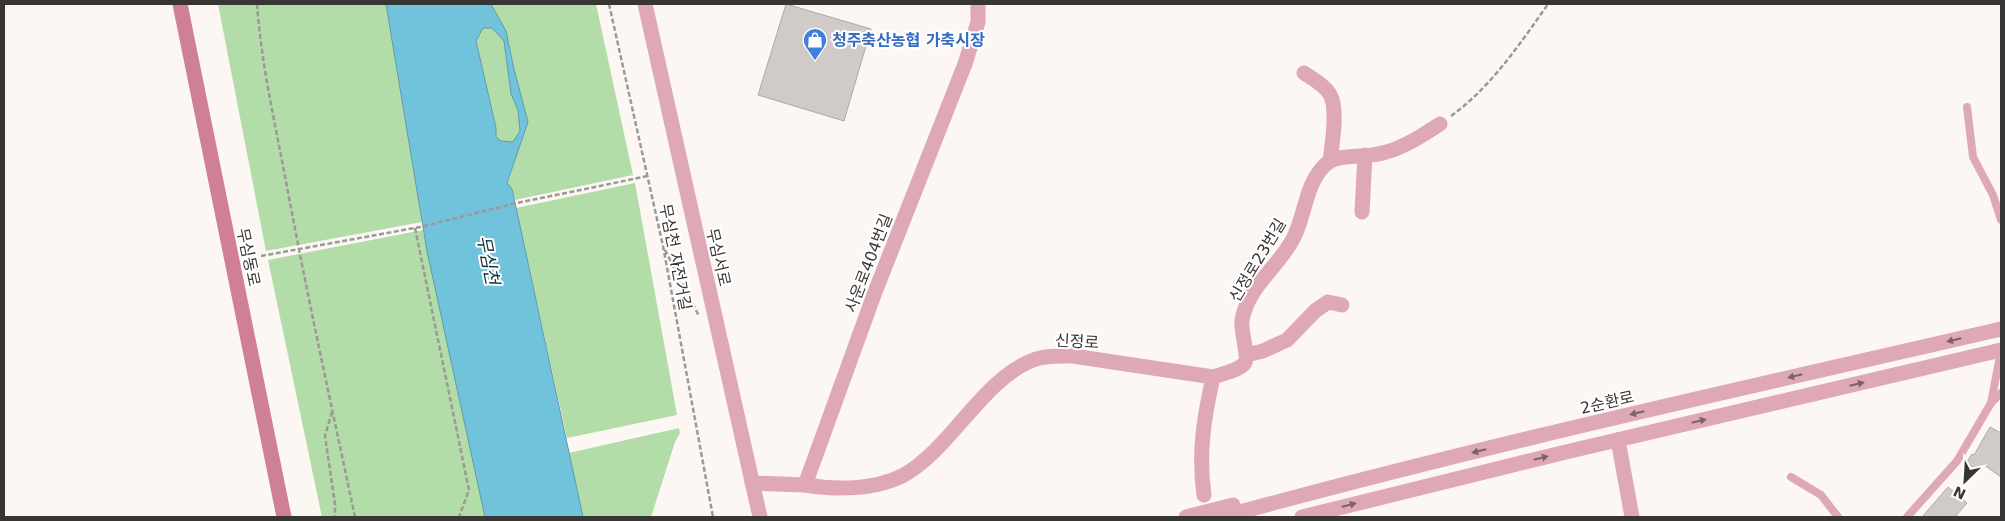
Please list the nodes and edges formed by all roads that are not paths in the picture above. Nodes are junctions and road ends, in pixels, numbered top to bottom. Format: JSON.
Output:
{"nodes":[{"id":1,"x":180,"y":4,"type":"edge"},
{"id":2,"x":645,"y":4,"type":"edge"},
{"id":3,"x":977,"y":4,"type":"edge"},
{"id":4,"x":1304,"y":73,"type":"dead end"},
{"id":5,"x":1967,"y":107,"type":"dead end"},
{"id":6,"x":1440,"y":124,"type":"road end"},
{"id":7,"x":1365,"y":156,"type":"junction"},
{"id":8,"x":1330,"y":161,"type":"junction"},
{"id":9,"x":1362,"y":212,"type":"dead end"},
{"id":10,"x":2001,"y":220,"type":"edge"},
{"id":11,"x":1342,"y":305,"type":"dead end"},
{"id":12,"x":2001,"y":328,"type":"edge"},
{"id":13,"x":1246,"y":355,"type":"junction"},
{"id":14,"x":2000,"y":356,"type":"edge"},
{"id":15,"x":1213,"y":377,"type":"junction"},
{"id":16,"x":2001,"y":393,"type":"edge"},
{"id":17,"x":1991,"y":403,"type":"junction"},
{"id":18,"x":1618,"y":440,"type":"junction"},
{"id":19,"x":1791,"y":477,"type":"dead end"},
{"id":20,"x":1354,"y":482,"type":"junction"},
{"id":21,"x":752,"y":483,"type":"junction"},
{"id":22,"x":805,"y":485,"type":"junction"},
{"id":23,"x":1204,"y":495,"type":"dead end"},
{"id":24,"x":1313,"y":515,"type":"edge"},
{"id":25,"x":283,"y":517,"type":"edge"},
{"id":26,"x":760,"y":517,"type":"edge"},
{"id":27,"x":1186,"y":517,"type":"edge"},
{"id":28,"x":1222,"y":517,"type":"edge"},
{"id":29,"x":1302,"y":517,"type":"edge"},
{"id":30,"x":1632,"y":517,"type":"edge"},
{"id":31,"x":1838,"y":517,"type":"edge"},
{"id":32,"x":1907,"y":517,"type":"edge"}],
"edges":[{"from":1,"to":25,"type":"main road","name":"무심동로"},
{"from":2,"to":21,"type":"street","name":"무심서로"},
{"from":3,"to":22,"type":"street","name":"사운로404번길"},
{"from":4,"to":8,"type":"street"},
{"from":5,"to":10,"type":"lane"},
{"from":6,"to":7,"type":"street"},
{"from":7,"to":8,"type":"street"},
{"from":7,"to":9,"type":"street"},
{"from":8,"to":13,"type":"street","name":"신정로23번길"},
{"from":11,"to":13,"type":"street"},
{"from":12,"to":20,"type":"street","name":"2순환로","one_way":true},
{"from":13,"to":15,"type":"street"},
{"from":14,"to":17,"type":"lane"},
{"from":18,"to":14,"type":"street","one_way":true},
{"from":15,"to":22,"type":"street","name":"신정로"},
{"from":15,"to":23,"type":"street"},
{"from":16,"to":17,"type":"lane"},
{"from":17,"to":32,"type":"lane"},
{"from":24,"to":18,"type":"street","one_way":true},
{"from":18,"to":30,"type":"street"},
{"from":19,"to":31,"type":"lane"},
{"from":20,"to":27,"type":"street"},
{"from":20,"to":28,"type":"street","name":"2순환로"},
{"from":21,"to":22,"type":"street"},
{"from":21,"to":26,"type":"street","name":"무심서로"},
{"from":24,"to":29,"type":"street"}]}
